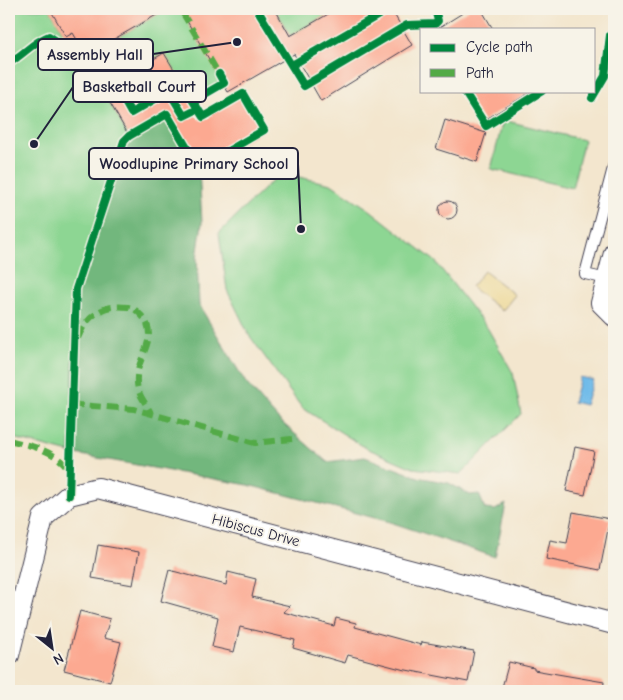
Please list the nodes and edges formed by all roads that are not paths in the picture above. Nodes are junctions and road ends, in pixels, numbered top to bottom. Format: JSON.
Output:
{"nodes":[{"id":1,"x":614,"y":164,"type":"edge"},
{"id":2,"x":614,"y":253,"type":"edge"},
{"id":3,"x":607,"y":280,"type":"junction"},
{"id":4,"x":614,"y":316,"type":"edge"},
{"id":5,"x":614,"y":624,"type":"edge"},
{"id":6,"x":9,"y":655,"type":"edge"}],
"edges":[{"from":1,"to":3,"type":"lane"},
{"from":2,"to":3,"type":"street"},
{"from":3,"to":4,"type":"street"},
{"from":5,"to":6,"type":"street","name":"Hibiscus Drive"}]}
